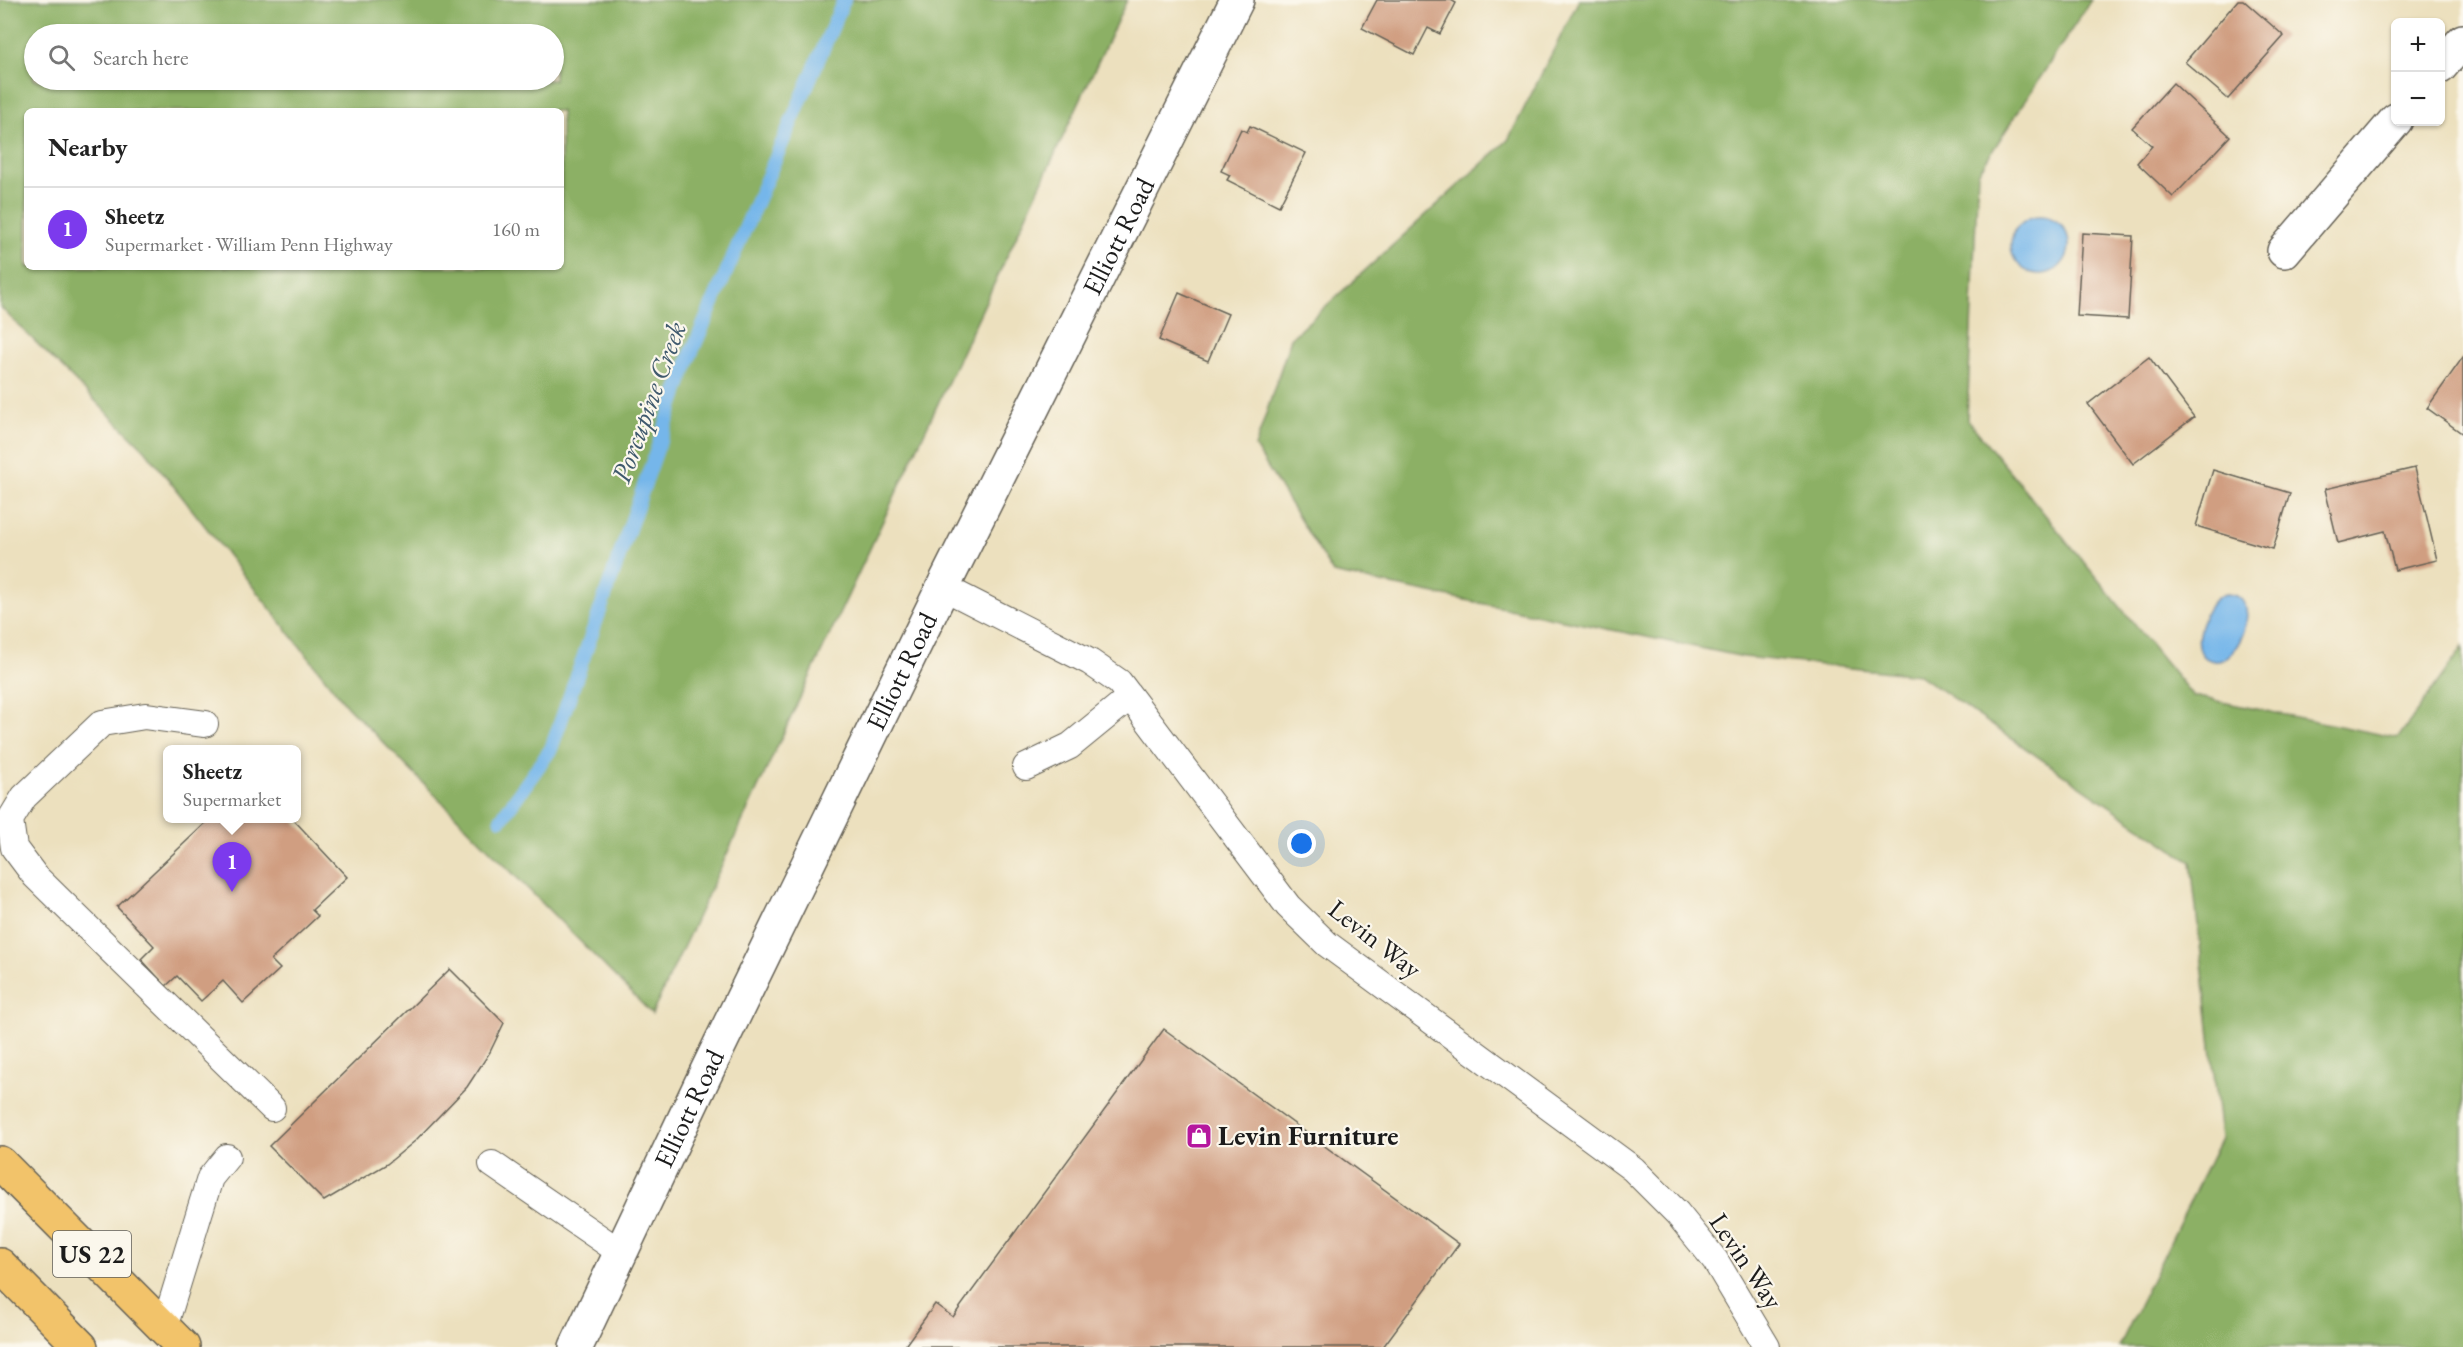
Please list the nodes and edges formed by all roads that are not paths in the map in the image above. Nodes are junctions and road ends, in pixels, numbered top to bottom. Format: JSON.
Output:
{"nodes":[{"id":1,"x":1237,"y":0,"type":"edge"},
{"id":2,"x":2463,"y":41,"type":"edge"},
{"id":3,"x":2445,"y":62,"type":"edge"},
{"id":4,"x":2391,"y":126,"type":"edge"},
{"id":5,"x":2284,"y":251,"type":"dead end"},
{"id":6,"x":943,"y":587,"type":"junction"},
{"id":7,"x":1130,"y":697,"type":"junction"},
{"id":8,"x":205,"y":724,"type":"dead end"},
{"id":9,"x":1026,"y":767,"type":"dead end"},
{"id":10,"x":272,"y":1108,"type":"dead end"},
{"id":11,"x":227,"y":1157,"type":"dead end"},
{"id":12,"x":0,"y":1162,"type":"edge"},
{"id":13,"x":492,"y":1164,"type":"dead end"},
{"id":14,"x":620,"y":1252,"type":"junction"},
{"id":15,"x":0,"y":1265,"type":"edge"},
{"id":16,"x":173,"y":1337,"type":"edge"},
{"id":17,"x":81,"y":1347,"type":"edge"},
{"id":18,"x":576,"y":1347,"type":"edge"},
{"id":19,"x":1767,"y":1347,"type":"edge"}],
"edges":[{"from":1,"to":6,"type":"street","name":"Elliott Road"},
{"from":2,"to":3,"type":"street"},
{"from":4,"to":5,"type":"street"},
{"from":6,"to":7,"type":"lane","name":"Levin Way"},
{"from":6,"to":14,"type":"street","name":"Elliott Road"},
{"from":7,"to":9,"type":"lane"},
{"from":7,"to":19,"type":"lane","name":"Levin Way"},
{"from":8,"to":10,"type":"lane"},
{"from":11,"to":16,"type":"lane"},
{"from":12,"to":16,"type":"highway","number":"US 22"},
{"from":13,"to":14,"type":"lane"},
{"from":14,"to":18,"type":"street","name":"Elliott Road"},
{"from":15,"to":17,"type":"highway","number":"US 22"}]}
